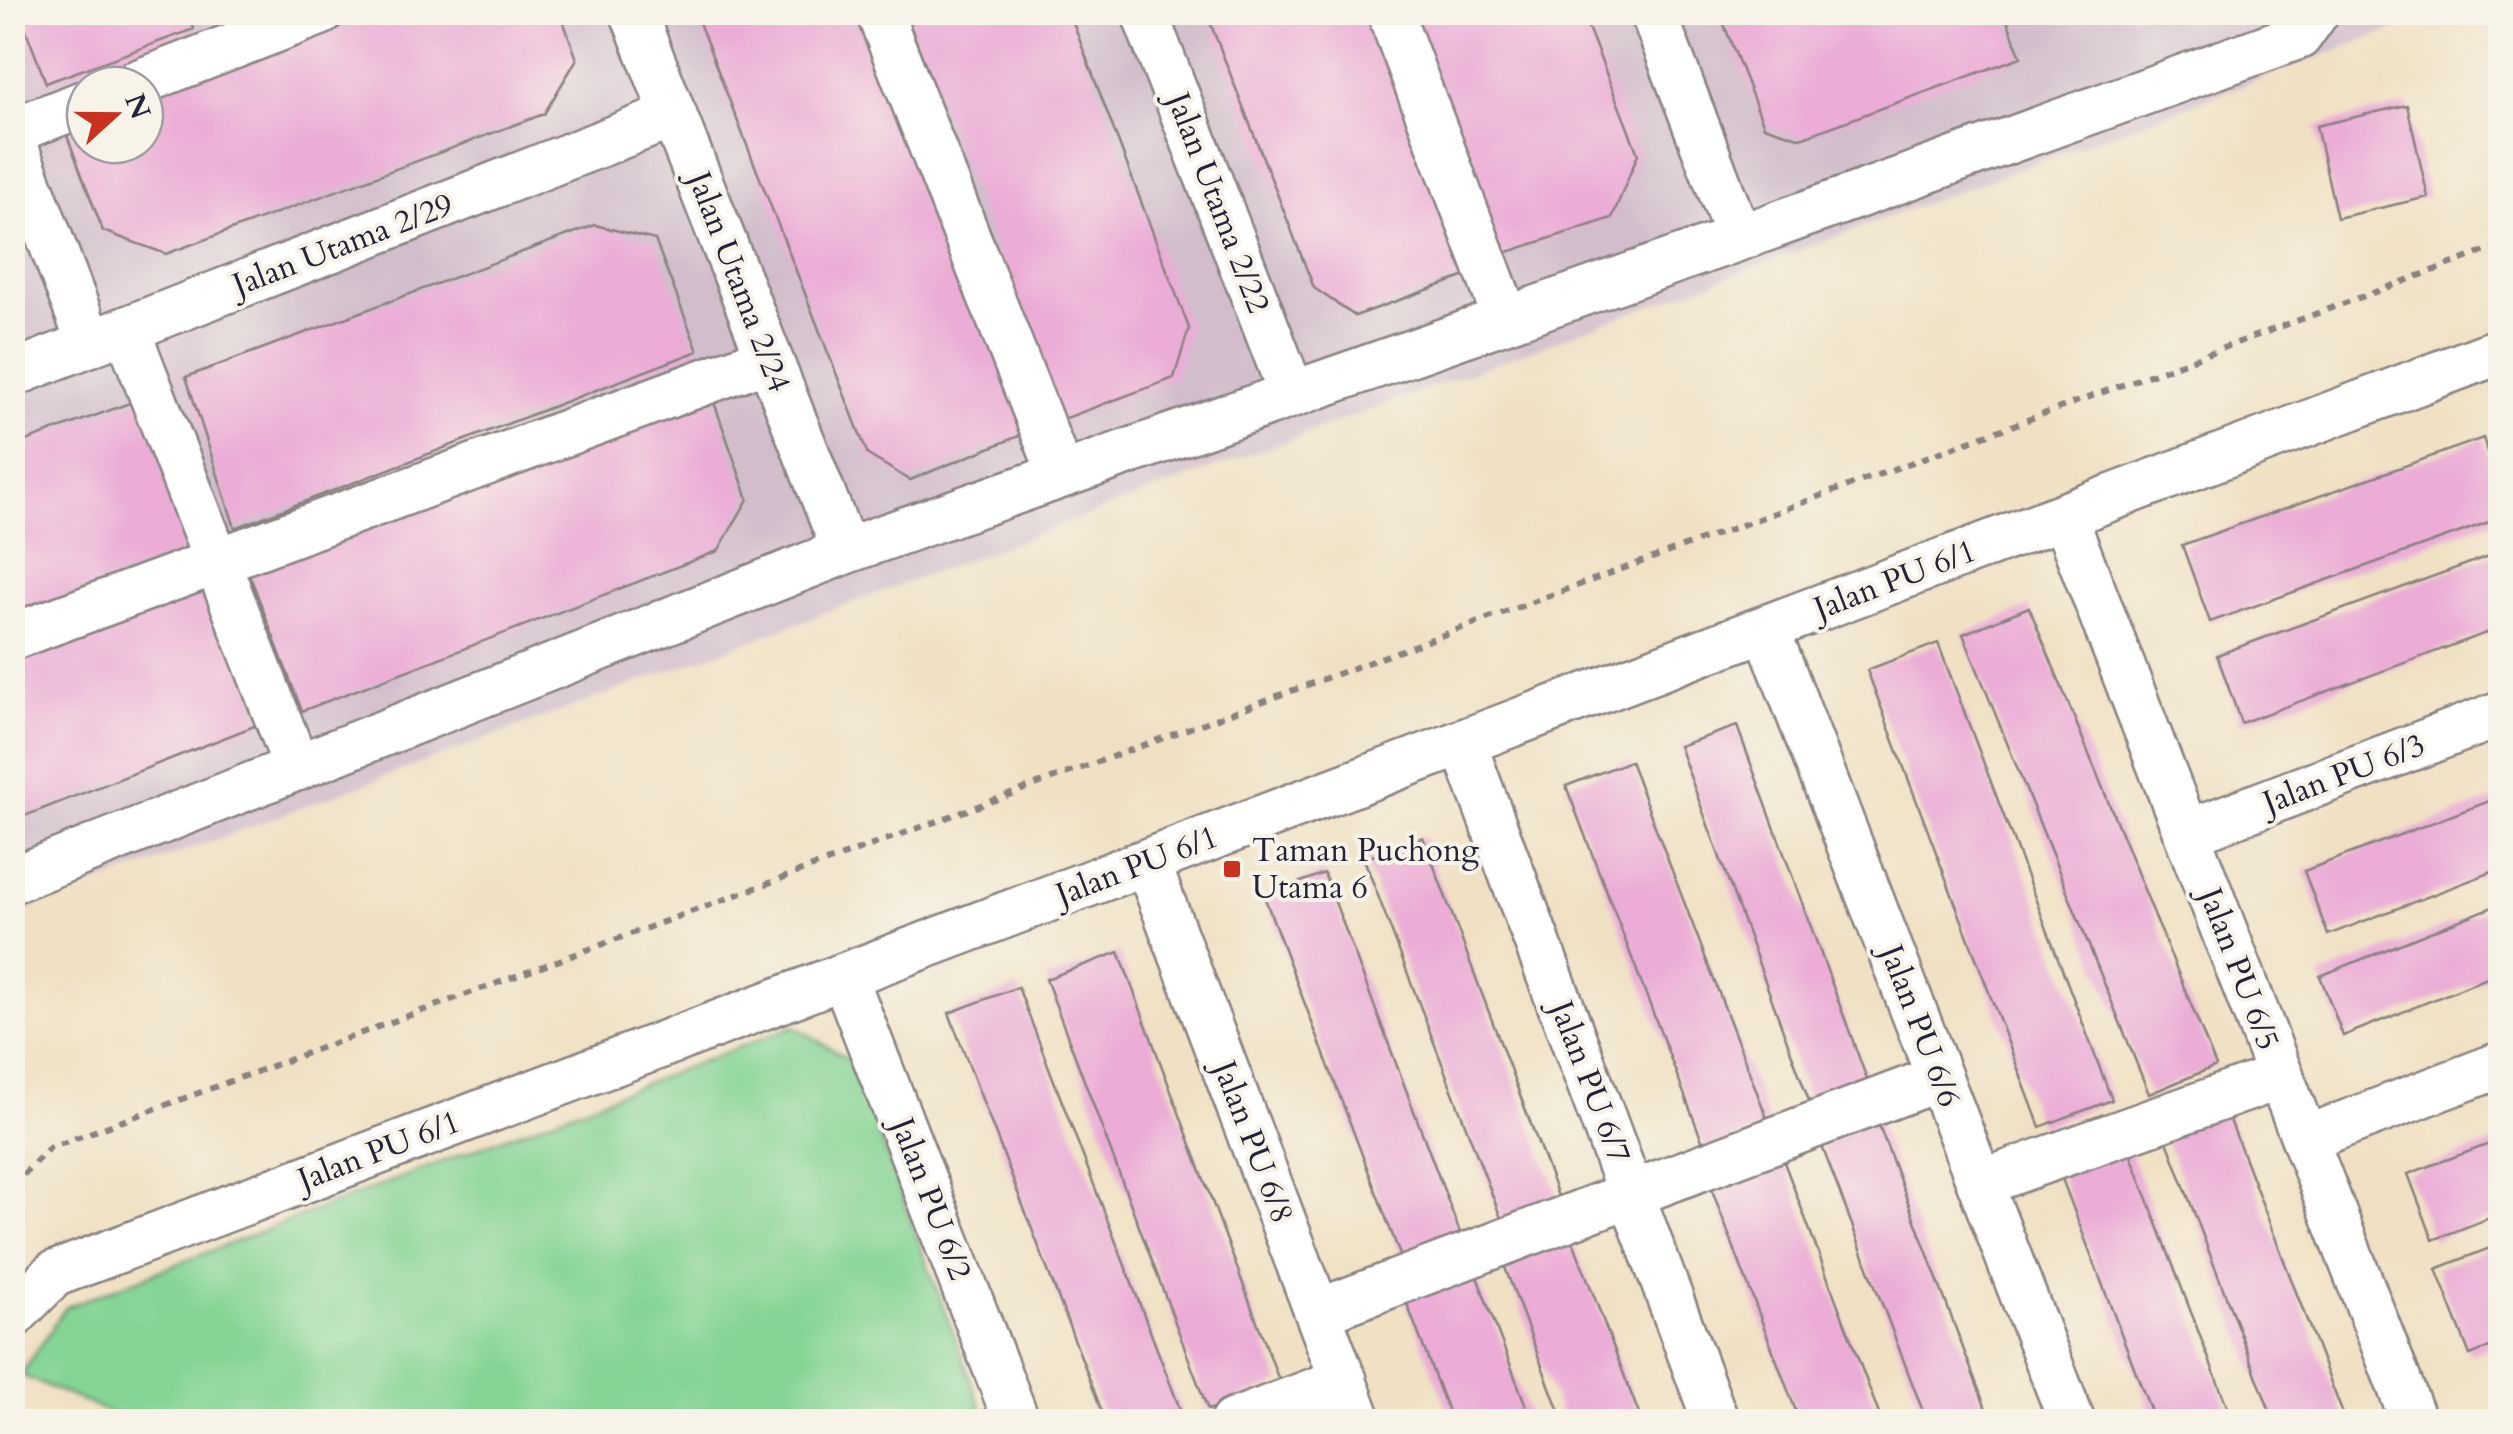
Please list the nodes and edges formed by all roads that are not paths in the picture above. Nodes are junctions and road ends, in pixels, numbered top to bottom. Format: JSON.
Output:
{"nodes":[{"id":1,"x":320,"y":12,"type":"edge"},
{"id":2,"x":634,"y":12,"type":"edge"},
{"id":3,"x":879,"y":12,"type":"edge"},
{"id":4,"x":1144,"y":12,"type":"edge"},
{"id":5,"x":1390,"y":12,"type":"edge"},
{"id":6,"x":1652,"y":12,"type":"edge"},
{"id":7,"x":2316,"y":12,"type":"edge"},
{"id":8,"x":213,"y":32,"type":"edge"},
{"id":9,"x":163,"y":65,"type":"edge"},
{"id":10,"x":65,"y":111,"type":"edge"},
{"id":11,"x":674,"y":115,"type":"junction"},
{"id":12,"x":12,"y":131,"type":"edge"},
{"id":13,"x":12,"y":139,"type":"edge"},
{"id":14,"x":1738,"y":238,"type":"junction"},
{"id":15,"x":1506,"y":319,"type":"junction"},
{"id":16,"x":109,"y":337,"type":"junction"},
{"id":17,"x":2500,"y":351,"type":"edge"},
{"id":18,"x":769,"y":358,"type":"junction"},
{"id":19,"x":12,"y":374,"type":"edge"},
{"id":20,"x":1292,"y":394,"type":"junction"},
{"id":21,"x":1061,"y":476,"type":"junction"},
{"id":22,"x":2064,"y":516,"type":"junction"},
{"id":23,"x":845,"y":551,"type":"junction"},
{"id":24,"x":218,"y":562,"type":"junction"},
{"id":25,"x":1767,"y":630,"type":"junction"},
{"id":26,"x":12,"y":638,"type":"edge"},
{"id":27,"x":2500,"y":714,"type":"edge"},
{"id":28,"x":1463,"y":743,"type":"junction"},
{"id":29,"x":297,"y":768,"type":"junction"},
{"id":30,"x":2187,"y":834,"type":"junction"},
{"id":31,"x":1147,"y":862,"type":"junction"},
{"id":32,"x":12,"y":880,"type":"edge"},
{"id":33,"x":844,"y":976,"type":"junction"},
{"id":34,"x":2500,"y":1064,"type":"edge"},
{"id":35,"x":2280,"y":1076,"type":"junction"},
{"id":36,"x":1940,"y":1078,"type":"junction"},
{"id":37,"x":2305,"y":1139,"type":"junction"},
{"id":38,"x":1981,"y":1183,"type":"junction"},
{"id":39,"x":1632,"y":1194,"type":"junction"},
{"id":40,"x":1318,"y":1312,"type":"junction"},
{"id":41,"x":12,"y":1316,"type":"edge"},
{"id":42,"x":1352,"y":1401,"type":"edge"},
{"id":43,"x":1017,"y":1422,"type":"edge"},
{"id":44,"x":1232,"y":1422,"type":"edge"},
{"id":45,"x":1716,"y":1422,"type":"edge"},
{"id":46,"x":2072,"y":1422,"type":"edge"},
{"id":47,"x":2414,"y":1422,"type":"edge"}],
"edges":[{"from":1,"to":8,"type":"street"},
{"from":2,"to":11,"type":"street","name":"Jalan Utama 2/24"},
{"from":3,"to":21,"type":"street"},
{"from":4,"to":20,"type":"street","name":"Jalan Utama 2/22"},
{"from":5,"to":15,"type":"street"},
{"from":6,"to":14,"type":"street"},
{"from":7,"to":14,"type":"street"},
{"from":8,"to":9,"type":"street"},
{"from":10,"to":12,"type":"street"},
{"from":11,"to":16,"type":"street","name":"Jalan Utama 2/29"},
{"from":11,"to":18,"type":"street","name":"Jalan Utama 2/24"},
{"from":13,"to":16,"type":"street"},
{"from":14,"to":15,"type":"street"},
{"from":15,"to":20,"type":"street"},
{"from":16,"to":19,"type":"street","name":"Jalan Utama 2/29"},
{"from":16,"to":24,"type":"street"},
{"from":17,"to":22,"type":"street","name":"Jalan PU 6/1"},
{"from":18,"to":23,"type":"street","name":"Jalan Utama 2/24"},
{"from":18,"to":24,"type":"street"},
{"from":20,"to":21,"type":"street"},
{"from":21,"to":23,"type":"street"},
{"from":22,"to":25,"type":"street","name":"Jalan PU 6/1"},
{"from":22,"to":30,"type":"street","name":"Jalan PU 6/5"},
{"from":23,"to":29,"type":"street"},
{"from":24,"to":26,"type":"street"},
{"from":24,"to":29,"type":"street"},
{"from":25,"to":28,"type":"street","name":"Jalan PU 6/1"},
{"from":25,"to":36,"type":"street","name":"Jalan PU 6/6"},
{"from":27,"to":30,"type":"street","name":"Jalan PU 6/3"},
{"from":28,"to":31,"type":"street","name":"Jalan PU 6/1"},
{"from":28,"to":39,"type":"street","name":"Jalan PU 6/7"},
{"from":29,"to":32,"type":"street"},
{"from":30,"to":35,"type":"street","name":"Jalan PU 6/5"},
{"from":31,"to":33,"type":"street","name":"Jalan PU 6/1"},
{"from":31,"to":40,"type":"street","name":"Jalan PU 6/8"},
{"from":33,"to":41,"type":"street","name":"Jalan PU 6/1"},
{"from":33,"to":43,"type":"street","name":"Jalan PU 6/2"},
{"from":34,"to":37,"type":"street"},
{"from":35,"to":37,"type":"street","name":"Jalan PU 6/5"},
{"from":35,"to":38,"type":"street"},
{"from":36,"to":38,"type":"street","name":"Jalan PU 6/6"},
{"from":36,"to":39,"type":"street"},
{"from":37,"to":47,"type":"street","name":"Jalan PU 6/5"},
{"from":38,"to":46,"type":"street","name":"Jalan PU 6/6"},
{"from":39,"to":40,"type":"street"},
{"from":39,"to":45,"type":"street","name":"Jalan PU 6/7"},
{"from":40,"to":42,"type":"street","name":"Jalan PU 6/8"},
{"from":42,"to":44,"type":"street"}]}
